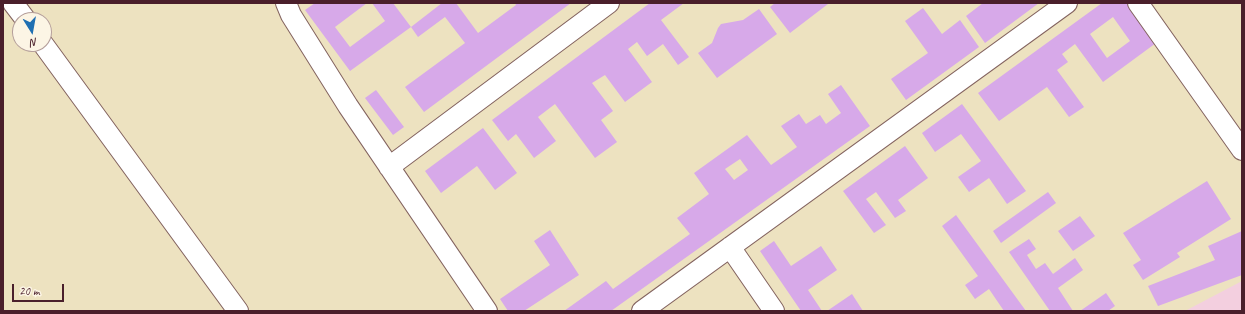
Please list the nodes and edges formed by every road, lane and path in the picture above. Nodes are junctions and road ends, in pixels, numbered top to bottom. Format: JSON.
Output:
{"nodes":[{"id":1,"x":13,"y":3,"type":"edge"},
{"id":2,"x":286,"y":3,"type":"edge"},
{"id":3,"x":609,"y":3,"type":"edge"},
{"id":4,"x":1067,"y":3,"type":"edge"},
{"id":5,"x":1138,"y":3,"type":"edge"},
{"id":6,"x":20,"y":12,"type":"edge"},
{"id":7,"x":49,"y":52,"type":"edge"},
{"id":8,"x":1242,"y":150,"type":"edge"},
{"id":9,"x":389,"y":167,"type":"junction"},
{"id":10,"x":730,"y":247,"type":"junction"},
{"id":11,"x":238,"y":311,"type":"edge"},
{"id":12,"x":487,"y":311,"type":"edge"},
{"id":13,"x":642,"y":311,"type":"edge"},
{"id":14,"x":774,"y":311,"type":"edge"}],
"edges":[{"from":1,"to":6,"type":"street"},
{"from":2,"to":9,"type":"street"},
{"from":3,"to":9,"type":"street"},
{"from":4,"to":10,"type":"street"},
{"from":5,"to":8,"type":"street"},
{"from":7,"to":11,"type":"street"},
{"from":9,"to":12,"type":"street"},
{"from":10,"to":13,"type":"street"},
{"from":10,"to":14,"type":"street"}]}
